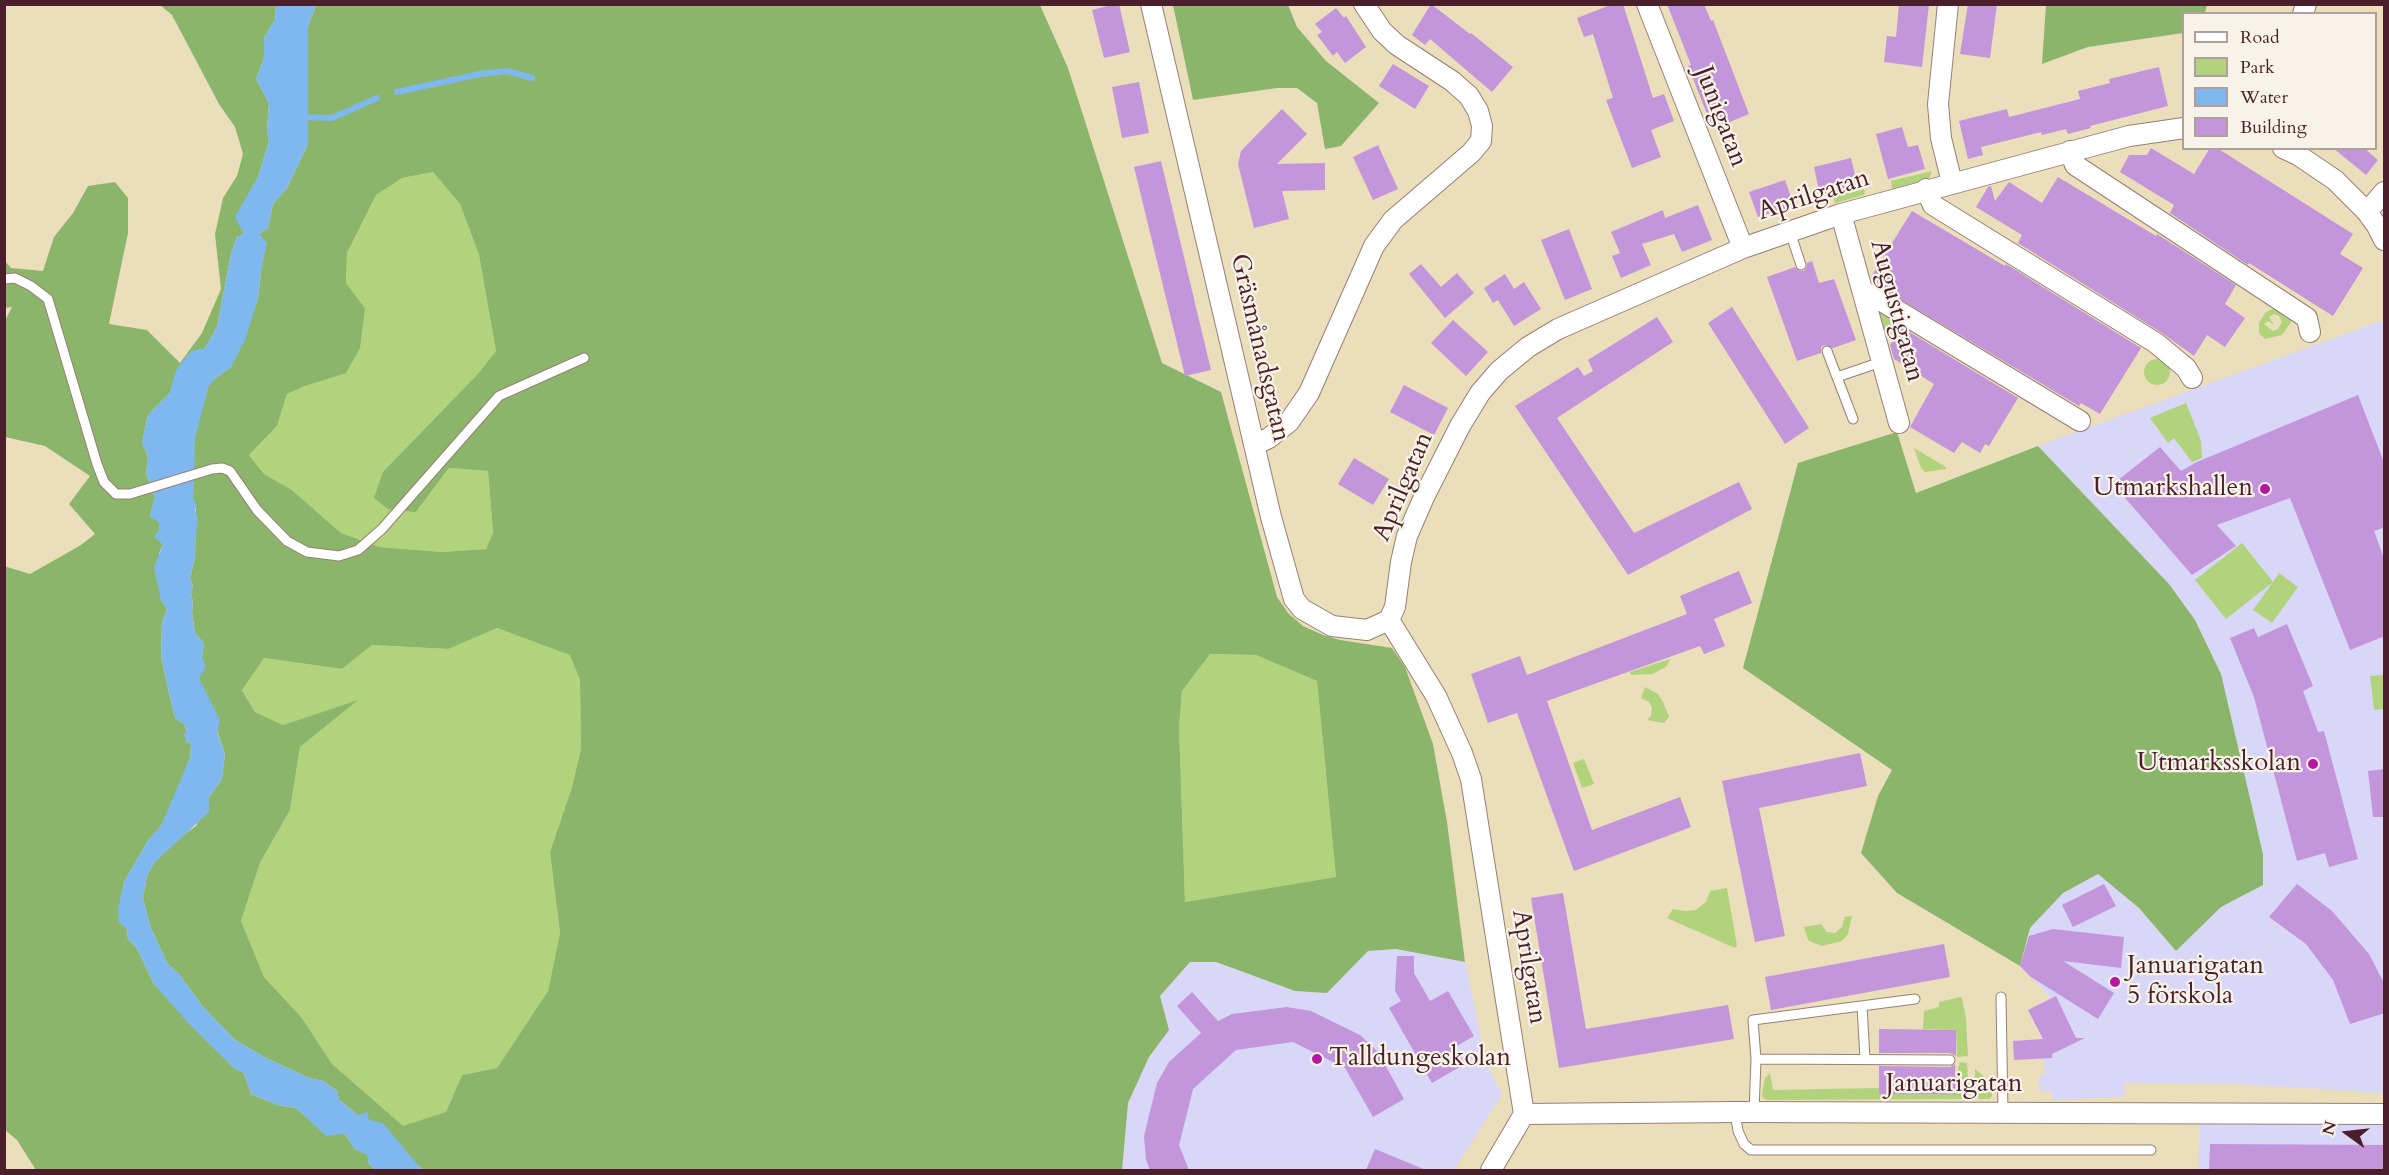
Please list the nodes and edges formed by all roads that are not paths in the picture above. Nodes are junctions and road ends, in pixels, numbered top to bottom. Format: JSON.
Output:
{"nodes":[{"id":1,"x":1151,"y":4,"type":"edge"},
{"id":2,"x":1364,"y":4,"type":"edge"},
{"id":3,"x":1647,"y":4,"type":"edge"},
{"id":4,"x":1948,"y":4,"type":"edge"},
{"id":5,"x":2182,"y":128,"type":"edge"},
{"id":6,"x":2287,"y":150,"type":"edge"},
{"id":7,"x":2070,"y":151,"type":"junction"},
{"id":8,"x":1953,"y":183,"type":"junction"},
{"id":9,"x":1926,"y":189,"type":"junction"},
{"id":10,"x":2385,"y":192,"type":"edge"},
{"id":11,"x":2367,"y":212,"type":"junction"},
{"id":12,"x":1841,"y":214,"type":"junction"},
{"id":13,"x":1790,"y":232,"type":"junction"},
{"id":14,"x":2385,"y":240,"type":"edge"},
{"id":15,"x":1743,"y":248,"type":"junction"},
{"id":16,"x":1801,"y":265,"type":"dead end"},
{"id":17,"x":4,"y":279,"type":"edge"},
{"id":18,"x":1864,"y":295,"type":"junction"},
{"id":19,"x":2310,"y":332,"type":"dead end"},
{"id":20,"x":1827,"y":351,"type":"dead end"},
{"id":21,"x":584,"y":358,"type":"dead end"},
{"id":22,"x":1881,"y":362,"type":"junction"},
{"id":23,"x":1837,"y":376,"type":"junction"},
{"id":24,"x":2192,"y":378,"type":"dead end"},
{"id":25,"x":1852,"y":419,"type":"dead end"},
{"id":26,"x":2080,"y":421,"type":"dead end"},
{"id":27,"x":1899,"y":423,"type":"dead end"},
{"id":28,"x":1254,"y":446,"type":"junction"},
{"id":29,"x":1389,"y":620,"type":"junction"},
{"id":30,"x":2001,"y":997,"type":"dead end"},
{"id":31,"x":1915,"y":999,"type":"dead end"},
{"id":32,"x":1862,"y":1006,"type":"junction"},
{"id":33,"x":1756,"y":1059,"type":"junction"},
{"id":34,"x":1865,"y":1059,"type":"junction"},
{"id":35,"x":1950,"y":1060,"type":"dead end"},
{"id":36,"x":1745,"y":1112,"type":"junction"},
{"id":37,"x":2003,"y":1112,"type":"junction"},
{"id":38,"x":1524,"y":1114,"type":"junction"},
{"id":39,"x":2385,"y":1114,"type":"edge"},
{"id":40,"x":2151,"y":1150,"type":"dead end"},
{"id":41,"x":1491,"y":1170,"type":"edge"}],
"edges":[{"from":1,"to":28,"type":"street","name":"Gräsmånadsgatan"},
{"from":2,"to":28,"type":"street"},
{"from":3,"to":15,"type":"street","name":"Junigatan"},
{"from":4,"to":8,"type":"street"},
{"from":5,"to":7,"type":"street","name":"Aprilgatan"},
{"from":6,"to":11,"type":"street"},
{"from":7,"to":8,"type":"street","name":"Aprilgatan"},
{"from":7,"to":19,"type":"street"},
{"from":8,"to":9,"type":"street","name":"Aprilgatan"},
{"from":9,"to":12,"type":"street","name":"Aprilgatan"},
{"from":9,"to":24,"type":"street"},
{"from":10,"to":11,"type":"street"},
{"from":11,"to":14,"type":"street"},
{"from":12,"to":13,"type":"street","name":"Aprilgatan"},
{"from":12,"to":18,"type":"street","name":"Augustigatan"},
{"from":13,"to":15,"type":"street","name":"Aprilgatan"},
{"from":13,"to":16,"type":"lane"},
{"from":15,"to":29,"type":"street","name":"Aprilgatan"},
{"from":17,"to":21,"type":"lane"},
{"from":18,"to":22,"type":"street","name":"Augustigatan"},
{"from":18,"to":26,"type":"street"},
{"from":20,"to":23,"type":"lane"},
{"from":22,"to":23,"type":"lane"},
{"from":22,"to":27,"type":"street","name":"Augustigatan"},
{"from":23,"to":25,"type":"lane"},
{"from":28,"to":29,"type":"street","name":"Gräsmånadsgatan"},
{"from":29,"to":38,"type":"street","name":"Aprilgatan"},
{"from":30,"to":37,"type":"lane"},
{"from":31,"to":32,"type":"lane"},
{"from":32,"to":33,"type":"lane"},
{"from":32,"to":34,"type":"lane"},
{"from":33,"to":34,"type":"lane"},
{"from":33,"to":36,"type":"lane"},
{"from":34,"to":35,"type":"lane"},
{"from":36,"to":37,"type":"street","name":"Januarigatan"},
{"from":36,"to":38,"type":"street","name":"Januarigatan"},
{"from":36,"to":40,"type":"lane"},
{"from":37,"to":39,"type":"street","name":"Januarigatan"},
{"from":38,"to":41,"type":"street"}]}
